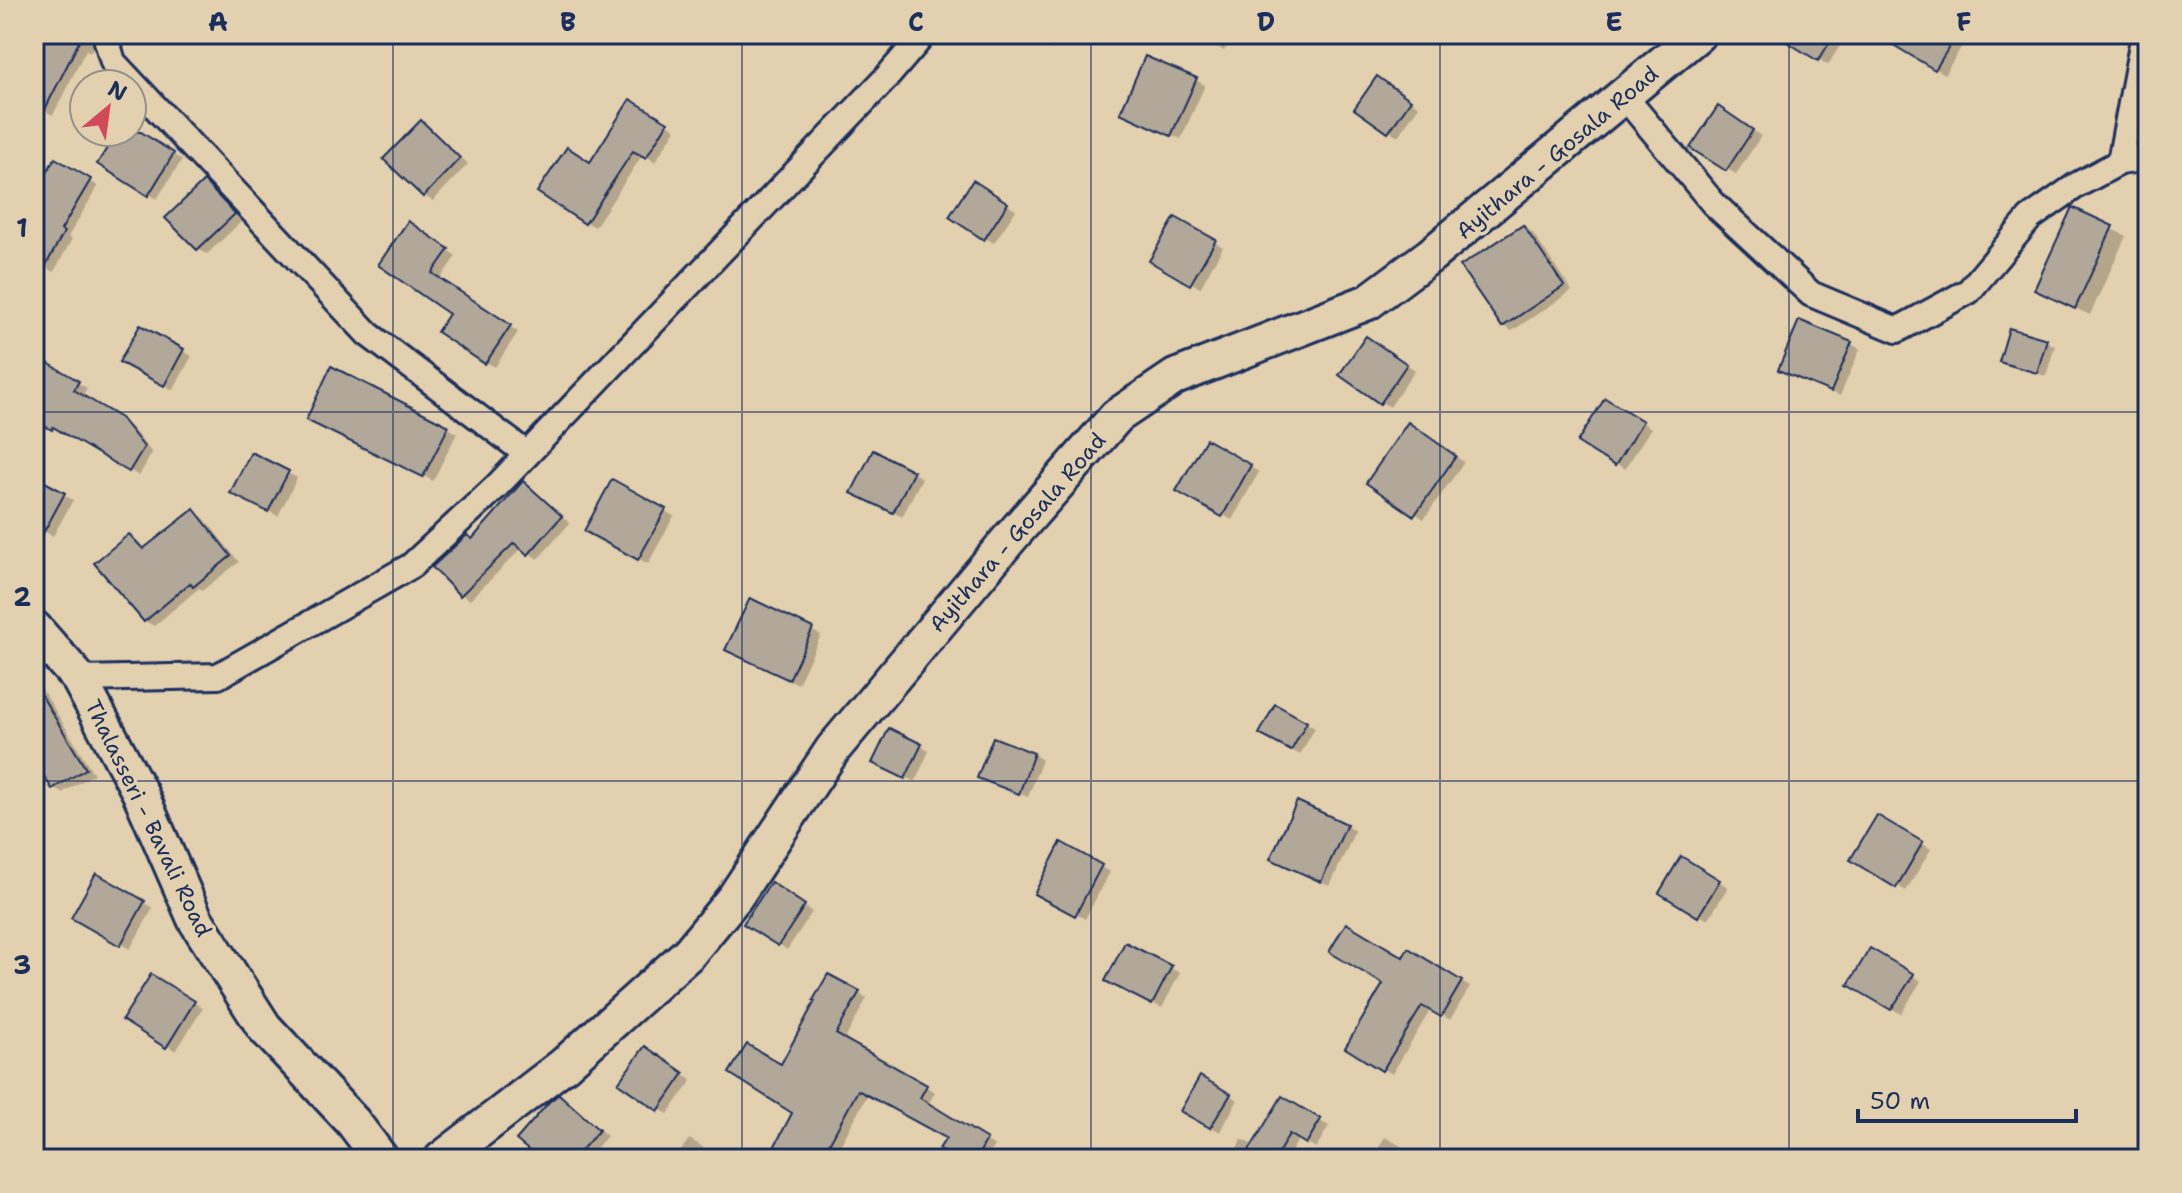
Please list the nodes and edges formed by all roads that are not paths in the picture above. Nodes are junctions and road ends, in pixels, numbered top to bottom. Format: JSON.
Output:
{"nodes":[{"id":1,"x":105,"y":34,"type":"edge"},
{"id":2,"x":924,"y":34,"type":"edge"},
{"id":3,"x":1698,"y":34,"type":"edge"},
{"id":4,"x":2144,"y":34,"type":"edge"},
{"id":5,"x":1624,"y":96,"type":"junction"},
{"id":6,"x":2148,"y":158,"type":"edge"},
{"id":7,"x":2120,"y":162,"type":"junction"},
{"id":8,"x":527,"y":454,"type":"junction"},
{"id":9,"x":34,"y":628,"type":"edge"},
{"id":10,"x":79,"y":679,"type":"junction"},
{"id":11,"x":381,"y":1159,"type":"edge"},
{"id":12,"x":442,"y":1159,"type":"edge"}],
"edges":[{"from":1,"to":8,"type":"street"},
{"from":2,"to":8,"type":"street"},
{"from":3,"to":5,"type":"main road","name":"Ayithara - Gosala Road"},
{"from":4,"to":7,"type":"street"},
{"from":5,"to":7,"type":"street"},
{"from":5,"to":12,"type":"main road","name":"Ayithara - Gosala Road"},
{"from":6,"to":7,"type":"street"},
{"from":8,"to":10,"type":"street"},
{"from":9,"to":10,"type":"main road","name":"Thalasseri - Bavali Road"},
{"from":10,"to":11,"type":"main road","name":"Thalasseri - Bavali Road"}]}
